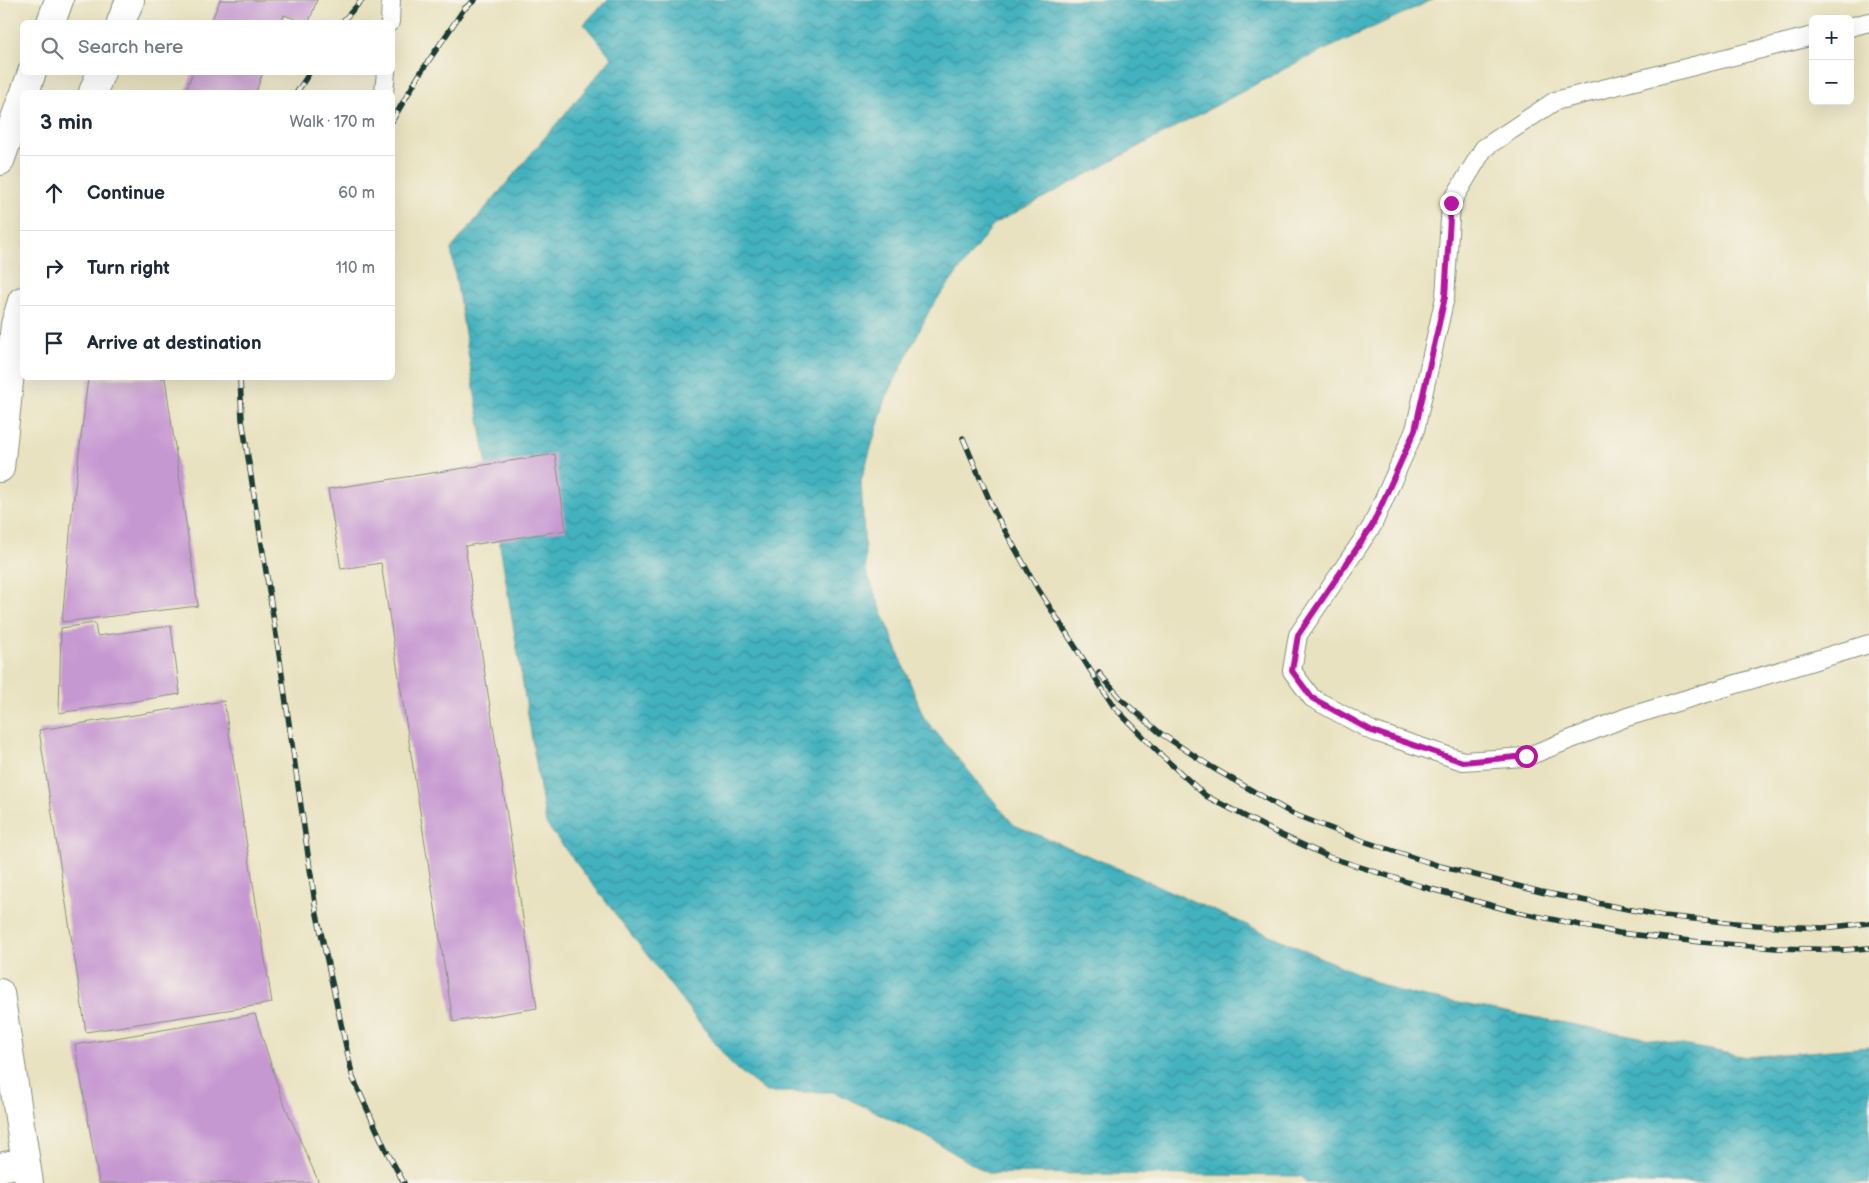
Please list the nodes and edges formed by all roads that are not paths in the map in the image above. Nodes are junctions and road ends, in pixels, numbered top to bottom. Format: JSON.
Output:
{"nodes":[{"id":1,"x":59,"y":0,"type":"edge"},
{"id":2,"x":130,"y":0,"type":"edge"},
{"id":3,"x":392,"y":0,"type":"edge"},
{"id":4,"x":52,"y":20,"type":"edge"},
{"id":5,"x":122,"y":20,"type":"edge"},
{"id":6,"x":390,"y":20,"type":"edge"},
{"id":7,"x":1869,"y":22,"type":"edge"},
{"id":8,"x":1854,"y":26,"type":"edge"},
{"id":9,"x":1809,"y":37,"type":"edge"},
{"id":10,"x":31,"y":75,"type":"edge"},
{"id":11,"x":100,"y":75,"type":"edge"},
{"id":12,"x":386,"y":75,"type":"edge"},
{"id":13,"x":26,"y":90,"type":"edge"},
{"id":14,"x":94,"y":90,"type":"edge"},
{"id":15,"x":384,"y":90,"type":"edge"},
{"id":16,"x":20,"y":105,"type":"edge"},
{"id":17,"x":0,"y":161,"type":"edge"},
{"id":18,"x":20,"y":308,"type":"edge"},
{"id":19,"x":0,"y":468,"type":"edge"},
{"id":20,"x":1869,"y":644,"type":"edge"},
{"id":21,"x":0,"y":993,"type":"edge"},
{"id":22,"x":18,"y":1171,"type":"edge"}],
"edges":[{"from":1,"to":4,"type":"main road"},
{"from":2,"to":5,"type":"main road"},
{"from":3,"to":6,"type":"lane"},
{"from":7,"to":8,"type":"lane"},
{"from":9,"to":20,"type":"lane"},
{"from":10,"to":13,"type":"main road"},
{"from":11,"to":14,"type":"main road"},
{"from":12,"to":15,"type":"lane"},
{"from":16,"to":17,"type":"main road"},
{"from":18,"to":19,"type":"main road"},
{"from":21,"to":22,"type":"main road"}]}
